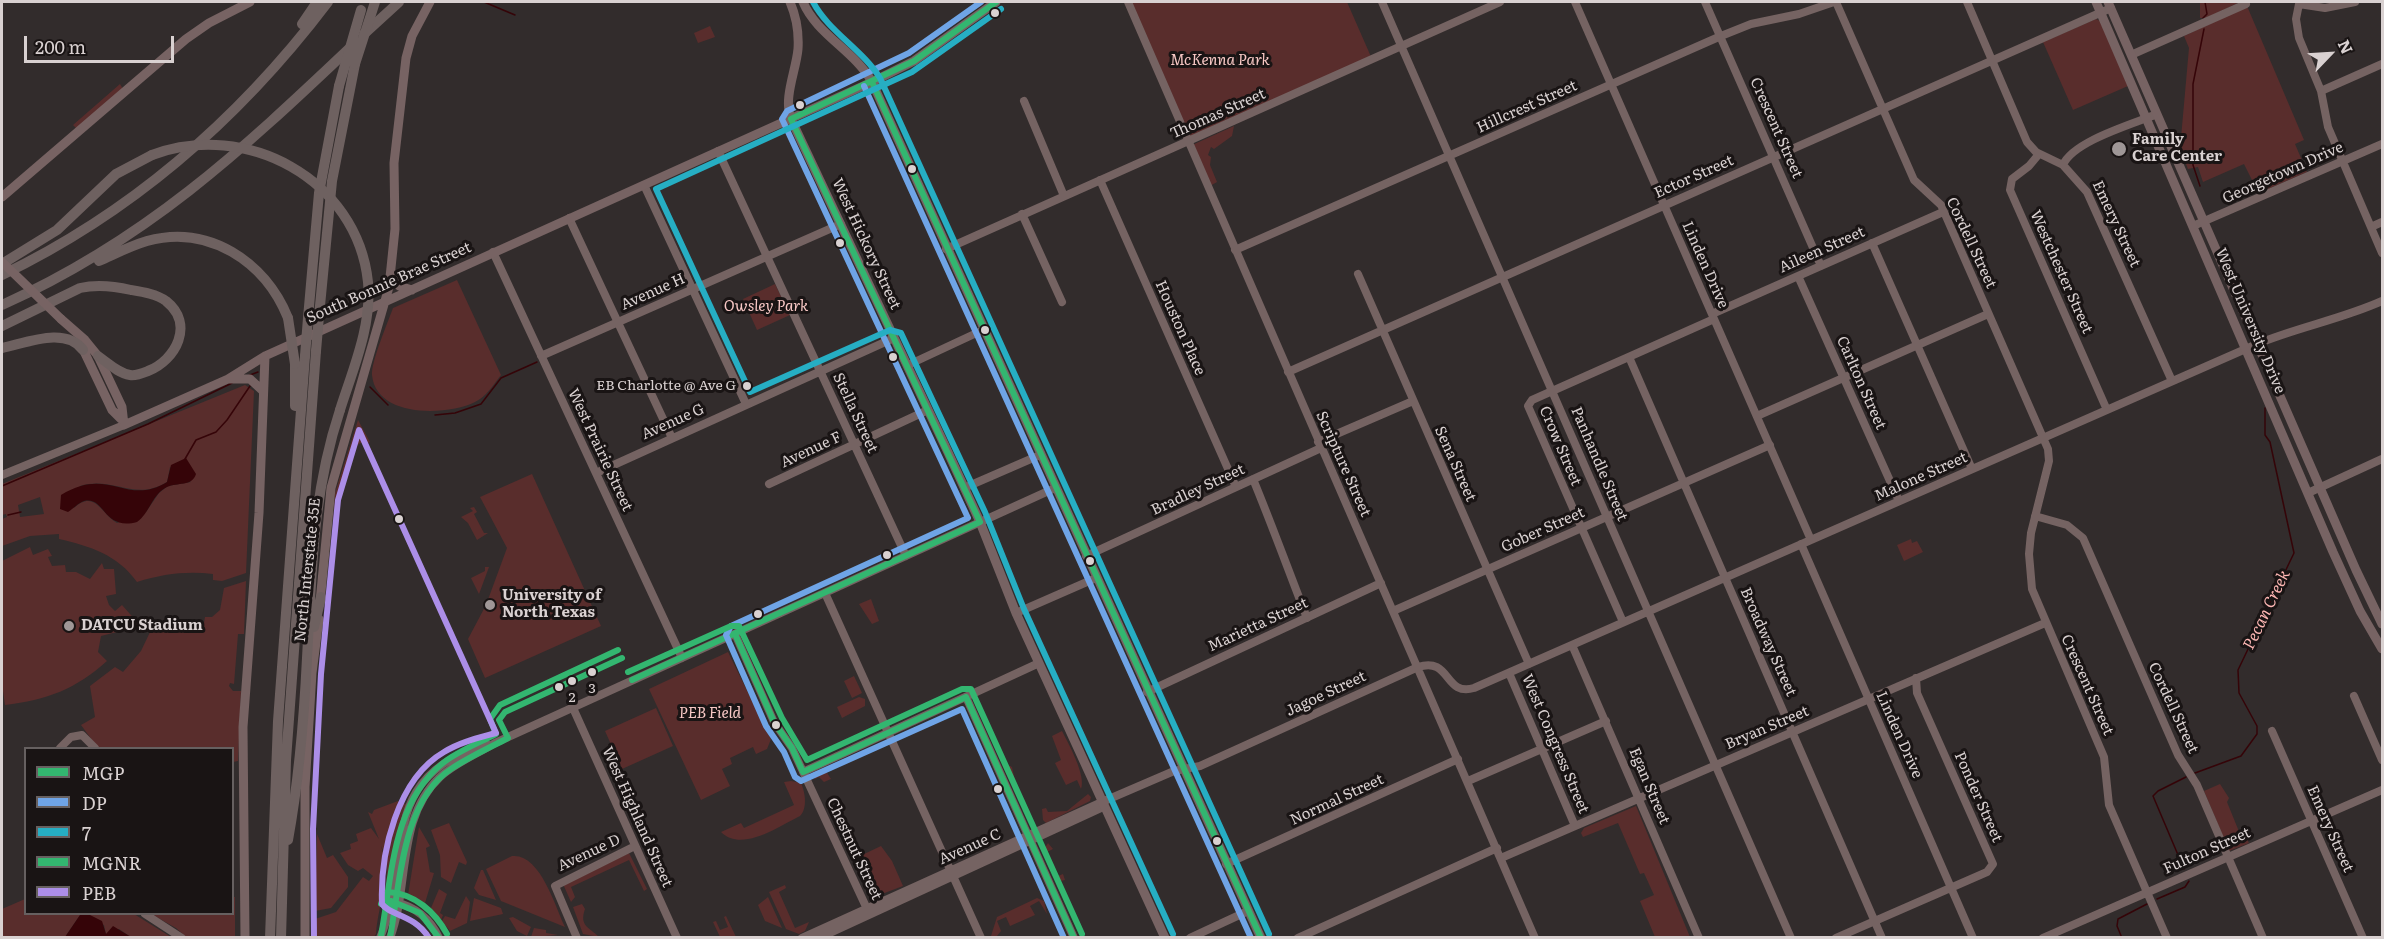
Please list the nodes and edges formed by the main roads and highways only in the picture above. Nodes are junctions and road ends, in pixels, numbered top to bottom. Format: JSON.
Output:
{"nodes":[{"id":1,"x":250,"y":2,"type":"edge"},
{"id":2,"x":317,"y":2,"type":"edge"},
{"id":3,"x":328,"y":2,"type":"edge"},
{"id":4,"x":375,"y":2,"type":"edge"},
{"id":5,"x":399,"y":2,"type":"edge"},
{"id":6,"x":430,"y":2,"type":"edge"},
{"id":7,"x":790,"y":2,"type":"edge"},
{"id":8,"x":802,"y":2,"type":"edge"},
{"id":9,"x":996,"y":2,"type":"edge"},
{"id":10,"x":2096,"y":2,"type":"edge"},
{"id":11,"x":2110,"y":5,"type":"edge"},
{"id":12,"x":362,"y":6,"type":"edge"},
{"id":13,"x":807,"y":12,"type":"junction"},
{"id":14,"x":795,"y":15,"type":"junction"},
{"id":15,"x":872,"y":82,"type":"junction"},
{"id":16,"x":236,"y":109,"type":"junction"},
{"id":17,"x":795,"y":117,"type":"junction"},
{"id":18,"x":2,"y":197,"type":"edge"},
{"id":19,"x":2,"y":263,"type":"edge"},
{"id":20,"x":390,"y":271,"type":"junction"},
{"id":21,"x":2,"y":275,"type":"edge"},
{"id":22,"x":57,"y":278,"type":"junction"},
{"id":23,"x":415,"y":289,"type":"junction"},
{"id":24,"x":386,"y":302,"type":"junction"},
{"id":25,"x":2,"y":305,"type":"edge"},
{"id":26,"x":313,"y":317,"type":"junction"},
{"id":27,"x":2,"y":326,"type":"edge"},
{"id":28,"x":77,"y":335,"type":"junction"},
{"id":29,"x":2,"y":348,"type":"edge"},
{"id":30,"x":83,"y":350,"type":"junction"},
{"id":31,"x":98,"y":356,"type":"junction"},
{"id":32,"x":265,"y":356,"type":"junction"},
{"id":33,"x":228,"y":378,"type":"junction"},
{"id":34,"x":263,"y":391,"type":"junction"},
{"id":35,"x":123,"y":422,"type":"junction"},
{"id":36,"x":309,"y":481,"type":"dead end"},
{"id":37,"x":300,"y":499,"type":"junction"},
{"id":38,"x":321,"y":597,"type":"junction"},
{"id":39,"x":2382,"y":624,"type":"edge"},
{"id":40,"x":2382,"y":649,"type":"edge"},
{"id":41,"x":307,"y":660,"type":"junction"},
{"id":42,"x":282,"y":872,"type":"junction"},
{"id":43,"x":245,"y":938,"type":"edge"},
{"id":44,"x":270,"y":938,"type":"edge"},
{"id":45,"x":281,"y":938,"type":"edge"},
{"id":46,"x":305,"y":938,"type":"edge"},
{"id":47,"x":1165,"y":938,"type":"edge"},
{"id":48,"x":1261,"y":938,"type":"edge"}],
"edges":[{"from":1,"to":18,"type":"main road"},
{"from":2,"to":16,"type":"highway"},
{"from":3,"to":16,"type":"highway"},
{"from":4,"to":26,"type":"highway","bridge":true},
{"from":5,"to":22,"type":"highway"},
{"from":6,"to":20,"type":"main road","name":"North Interstate 35E"},
{"from":7,"to":14,"type":"main road","name":"West Hickory Street"},
{"from":8,"to":13,"type":"main road"},
{"from":9,"to":15,"type":"main road","name":"South Bonnie Brae Street"},
{"from":10,"to":40,"type":"main road","name":"West University Drive"},
{"from":11,"to":39,"type":"main road","name":"West University Drive"},
{"from":12,"to":26,"type":"highway","bridge":true},
{"from":13,"to":14,"type":"main road"},
{"from":13,"to":15,"type":"main road"},
{"from":14,"to":17,"type":"main road","name":"West Hickory Street"},
{"from":15,"to":17,"type":"main road","name":"South Bonnie Brae Street"},
{"from":15,"to":48,"type":"main road"},
{"from":16,"to":21,"type":"highway"},
{"from":17,"to":23,"type":"main road","name":"South Bonnie Brae Street"},
{"from":17,"to":47,"type":"main road","name":"West Hickory Street"},
{"from":19,"to":28,"type":"main road","bridge":true},
{"from":19,"to":41,"type":"highway","bridge":true},
{"from":20,"to":23,"type":"main road"},
{"from":20,"to":24,"type":"main road","name":"North Interstate 35E"},
{"from":22,"to":25,"type":"highway"},
{"from":22,"to":37,"type":"highway","bridge":true},
{"from":23,"to":24,"type":"main road","name":"South Bonnie Brae Street"},
{"from":24,"to":32,"type":"main road","name":"South Bonnie Brae Street"},
{"from":24,"to":38,"type":"main road","name":"North Interstate 35E"},
{"from":26,"to":37,"type":"highway","bridge":true},
{"from":26,"to":37,"type":"highway","bridge":true},
{"from":27,"to":31,"type":"highway"},
{"from":28,"to":30,"type":"main road"},
{"from":28,"to":31,"type":"main road"},
{"from":29,"to":30,"type":"highway"},
{"from":30,"to":35,"type":"main road"},
{"from":31,"to":35,"type":"main road"},
{"from":32,"to":33,"type":"main road","name":"South Bonnie Brae Street"},
{"from":32,"to":34,"type":"main road"},
{"from":33,"to":34,"type":"main road"},
{"from":33,"to":35,"type":"main road","name":"South Bonnie Brae Street"},
{"from":34,"to":43,"type":"main road"},
{"from":36,"to":37,"type":"highway"},
{"from":37,"to":42,"type":"highway"},
{"from":37,"to":44,"type":"highway"},
{"from":38,"to":41,"type":"highway"},
{"from":38,"to":46,"type":"main road","name":"North Interstate 35E"},
{"from":41,"to":42,"type":"highway"},
{"from":42,"to":45,"type":"highway"}]}
